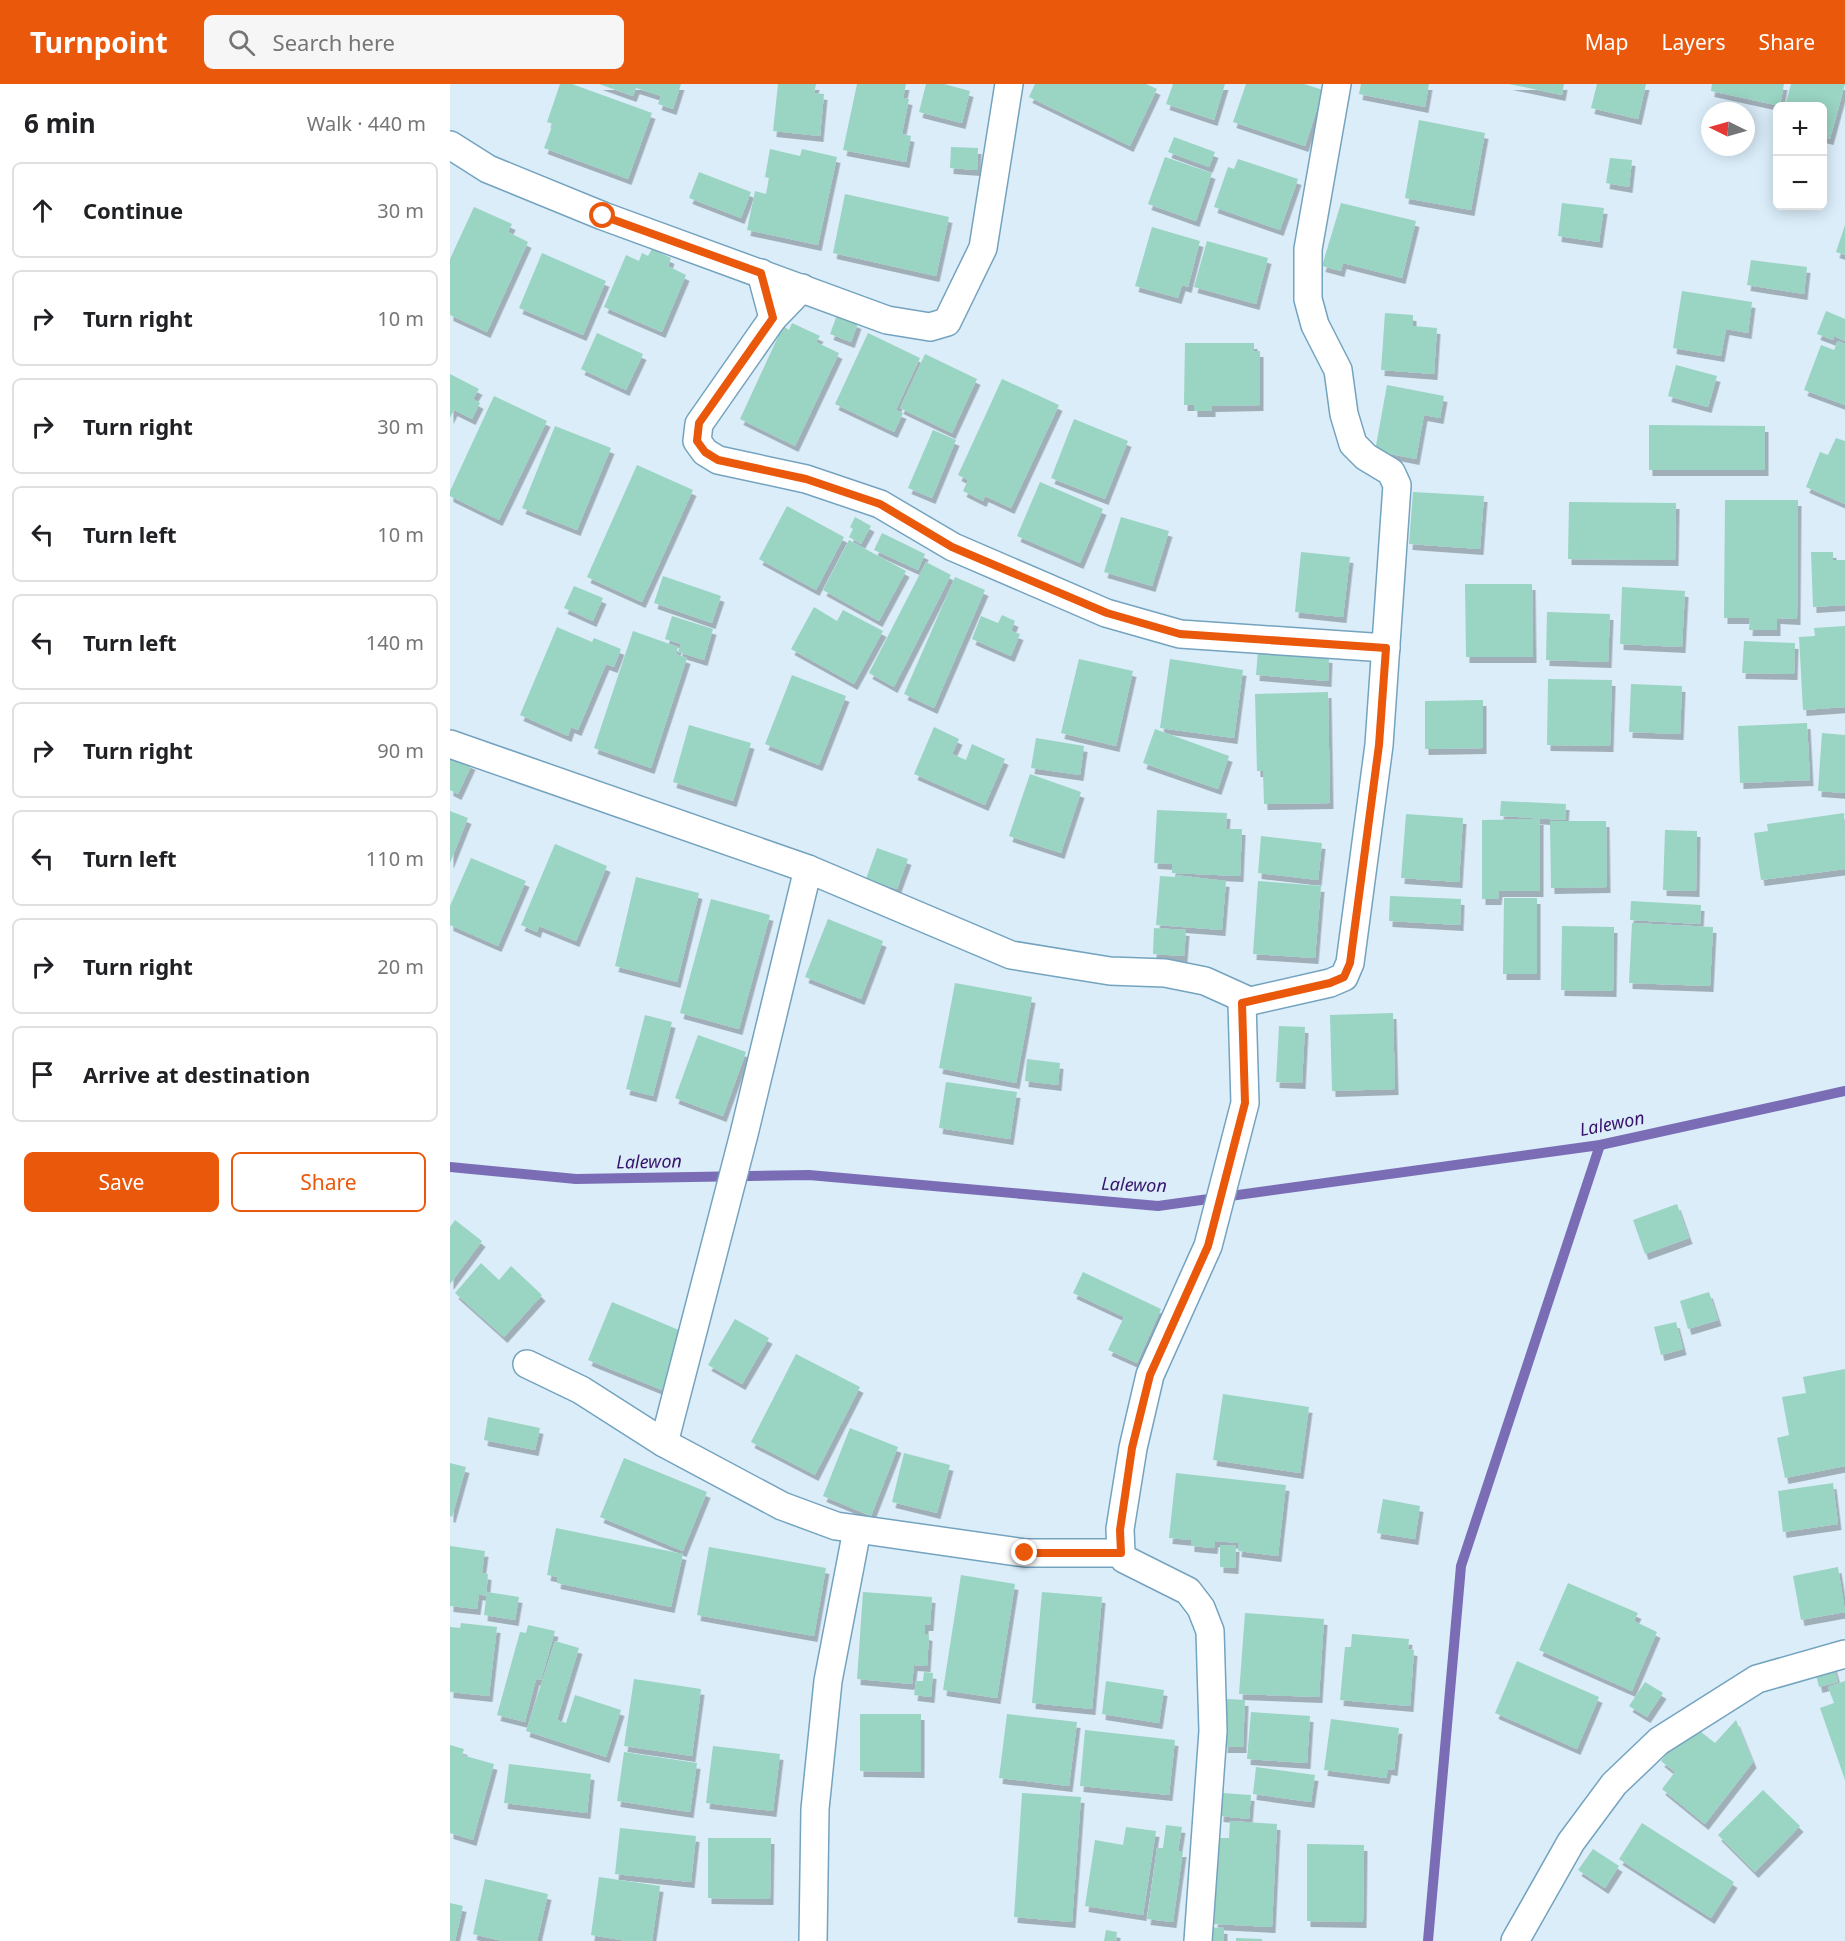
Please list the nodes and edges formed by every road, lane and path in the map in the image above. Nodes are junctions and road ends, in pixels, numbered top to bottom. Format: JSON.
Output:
{"nodes":[{"id":1,"x":1009,"y":84,"type":"edge"},
{"id":2,"x":1337,"y":84,"type":"edge"},
{"id":3,"x":450,"y":145,"type":"edge"},
{"id":4,"x":761,"y":273,"type":"junction"},
{"id":5,"x":802,"y":288,"type":"junction"},
{"id":6,"x":773,"y":318,"type":"junction"},
{"id":7,"x":1386,"y":648,"type":"junction"},
{"id":8,"x":450,"y":744,"type":"edge"},
{"id":9,"x":808,"y":869,"type":"junction"},
{"id":10,"x":1246,"y":1000,"type":"junction"},
{"id":11,"x":527,"y":1365,"type":"dead end"},
{"id":12,"x":664,"y":1443,"type":"junction"},
{"id":13,"x":857,"y":1530,"type":"junction"},
{"id":14,"x":1121,"y":1553,"type":"junction"},
{"id":15,"x":1845,"y":1654,"type":"edge"},
{"id":16,"x":813,"y":1941,"type":"edge"},
{"id":17,"x":1198,"y":1941,"type":"edge"},
{"id":18,"x":1515,"y":1941,"type":"edge"}],
"edges":[{"from":1,"to":5,"type":"street"},
{"from":2,"to":7,"type":"street"},
{"from":3,"to":4,"type":"street"},
{"from":4,"to":5,"type":"street"},
{"from":4,"to":6,"type":"street"},
{"from":5,"to":6,"type":"street"},
{"from":6,"to":7,"type":"street"},
{"from":7,"to":10,"type":"street"},
{"from":8,"to":9,"type":"street"},
{"from":9,"to":10,"type":"street"},
{"from":9,"to":12,"type":"street"},
{"from":10,"to":14,"type":"street"},
{"from":11,"to":12,"type":"street"},
{"from":12,"to":13,"type":"street"},
{"from":13,"to":14,"type":"street"},
{"from":13,"to":16,"type":"street"},
{"from":14,"to":17,"type":"street"},
{"from":15,"to":18,"type":"street"}]}
